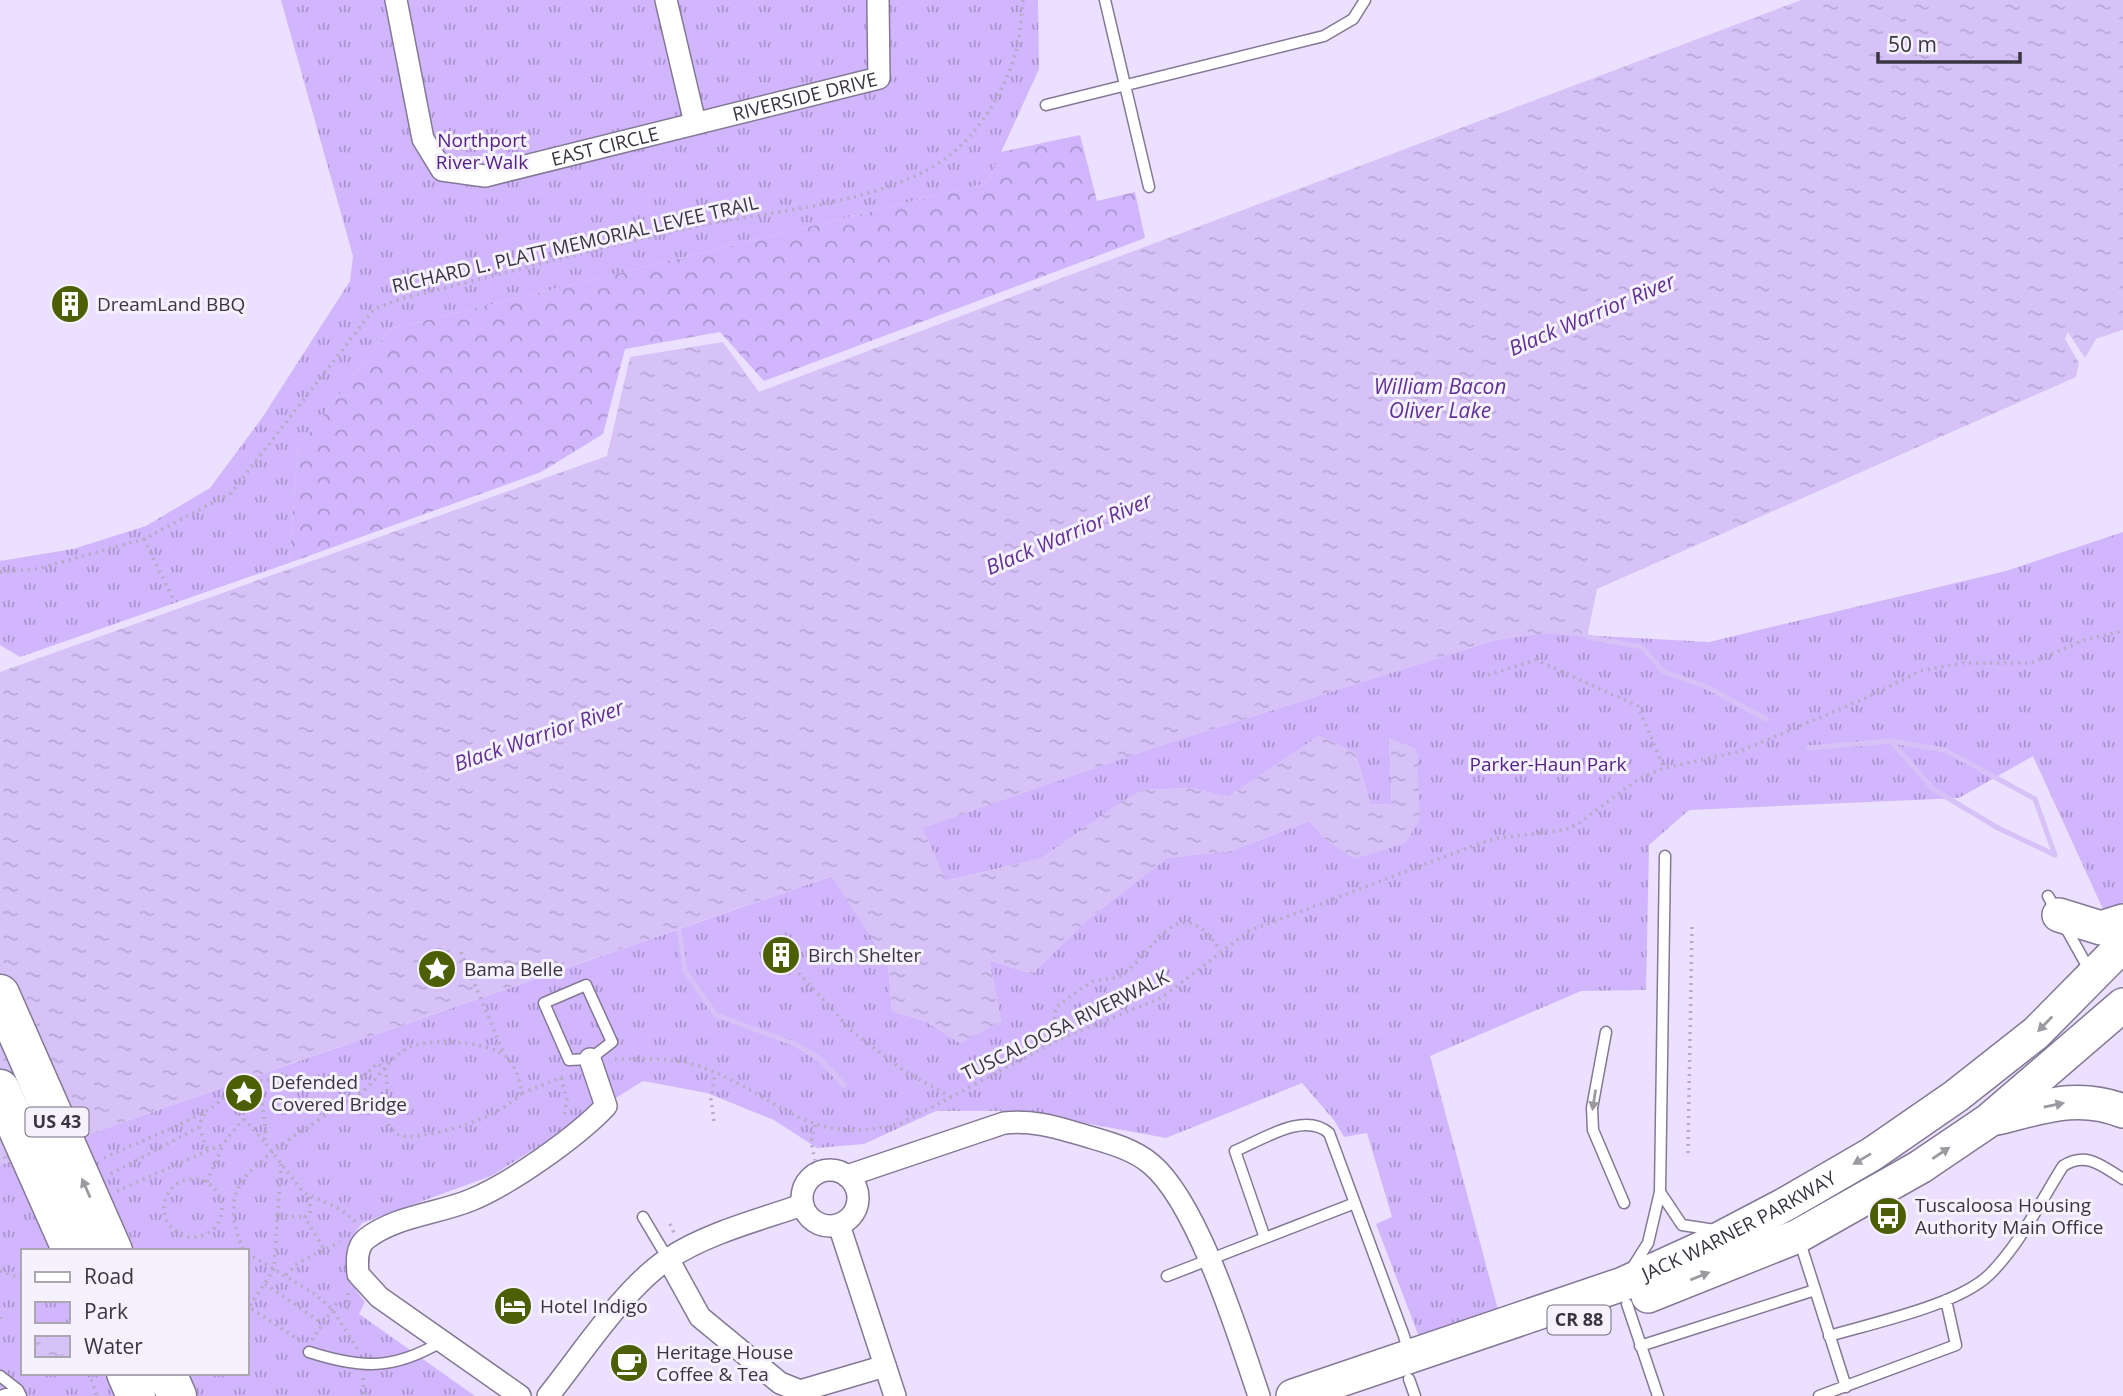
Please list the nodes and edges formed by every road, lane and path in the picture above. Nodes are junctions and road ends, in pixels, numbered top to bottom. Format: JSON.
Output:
{"nodes":[{"id":1,"x":396,"y":0,"type":"edge"},
{"id":2,"x":666,"y":0,"type":"edge"},
{"id":3,"x":878,"y":0,"type":"edge"},
{"id":4,"x":1023,"y":0,"type":"edge"},
{"id":5,"x":1105,"y":0,"type":"edge"},
{"id":6,"x":1365,"y":0,"type":"edge"},
{"id":7,"x":1126,"y":83,"type":"junction"},
{"id":8,"x":1046,"y":105,"type":"dead end"},
{"id":9,"x":695,"y":123,"type":"junction"},
{"id":10,"x":1149,"y":187,"type":"dead end"},
{"id":11,"x":144,"y":539,"type":"junction"},
{"id":12,"x":0,"y":572,"type":"edge"},
{"id":13,"x":174,"y":601,"type":"dead end"},
{"id":14,"x":2123,"y":631,"type":"edge"},
{"id":15,"x":1488,"y":675,"type":"dead end"},
{"id":16,"x":1664,"y":768,"type":"junction"},
{"id":17,"x":1665,"y":856,"type":"dead end"},
{"id":18,"x":2053,"y":906,"type":"joint"},
{"id":19,"x":2123,"y":921,"type":"edge"},
{"id":20,"x":1692,"y":925,"type":"dead end"},
{"id":21,"x":2123,"y":945,"type":"edge"},
{"id":22,"x":1220,"y":950,"type":"junction"},
{"id":23,"x":461,"y":952,"type":"dead end"},
{"id":24,"x":793,"y":968,"type":"dead end"},
{"id":25,"x":2092,"y":975,"type":"junction"},
{"id":26,"x":0,"y":994,"type":"edge"},
{"id":27,"x":2123,"y":1004,"type":"edge"},
{"id":28,"x":1606,"y":1032,"type":"dead end"},
{"id":29,"x":1060,"y":1039,"type":"junction"},
{"id":30,"x":504,"y":1055,"type":"junction"},
{"id":31,"x":591,"y":1062,"type":"junction"},
{"id":32,"x":386,"y":1070,"type":"junction"},
{"id":33,"x":715,"y":1074,"type":"junction"},
{"id":34,"x":0,"y":1089,"type":"edge"},
{"id":35,"x":522,"y":1093,"type":"junction"},
{"id":36,"x":951,"y":1097,"type":"junction"},
{"id":37,"x":2123,"y":1111,"type":"edge"},
{"id":38,"x":205,"y":1112,"type":"junction"},
{"id":39,"x":243,"y":1119,"type":"junction"},
{"id":40,"x":714,"y":1121,"type":"dead end"},
{"id":41,"x":1988,"y":1121,"type":"junction"},
{"id":42,"x":815,"y":1125,"type":"junction"},
{"id":43,"x":199,"y":1127,"type":"junction"},
{"id":44,"x":264,"y":1140,"type":"junction"},
{"id":45,"x":223,"y":1144,"type":"junction"},
{"id":46,"x":208,"y":1151,"type":"junction"},
{"id":47,"x":1688,"y":1153,"type":"dead end"},
{"id":48,"x":273,"y":1154,"type":"junction"},
{"id":49,"x":816,"y":1160,"type":"dead end"},
{"id":50,"x":96,"y":1161,"type":"dead end"},
{"id":51,"x":281,"y":1164,"type":"junction"},
{"id":52,"x":847,"y":1176,"type":"junction"},
{"id":53,"x":102,"y":1178,"type":"dead end"},
{"id":54,"x":2123,"y":1178,"type":"edge"},
{"id":55,"x":207,"y":1182,"type":"junction"},
{"id":56,"x":1660,"y":1192,"type":"junction"},
{"id":57,"x":110,"y":1194,"type":"dead end"},
{"id":58,"x":310,"y":1197,"type":"junction"},
{"id":59,"x":1355,"y":1203,"type":"junction"},
{"id":60,"x":1624,"y":1203,"type":"dead end"},
{"id":61,"x":803,"y":1205,"type":"junction"},
{"id":62,"x":223,"y":1208,"type":"junction"},
{"id":63,"x":233,"y":1208,"type":"junction"},
{"id":64,"x":278,"y":1216,"type":"junction"},
{"id":65,"x":305,"y":1217,"type":"junction"},
{"id":66,"x":643,"y":1217,"type":"dead end"},
{"id":67,"x":356,"y":1223,"type":"dead end"},
{"id":68,"x":670,"y":1224,"type":"dead end"},
{"id":69,"x":839,"y":1225,"type":"junction"},
{"id":70,"x":1737,"y":1229,"type":"junction"},
{"id":71,"x":1798,"y":1236,"type":"junction"},
{"id":72,"x":675,"y":1237,"type":"dead end"},
{"id":73,"x":1265,"y":1238,"type":"junction"},
{"id":74,"x":334,"y":1246,"type":"dead end"},
{"id":75,"x":71,"y":1249,"type":"edge"},
{"id":76,"x":112,"y":1249,"type":"edge"},
{"id":77,"x":243,"y":1249,"type":"edge"},
{"id":78,"x":325,"y":1251,"type":"junction"},
{"id":79,"x":248,"y":1253,"type":"edge"},
{"id":80,"x":668,"y":1259,"type":"junction"},
{"id":81,"x":1209,"y":1261,"type":"junction"},
{"id":82,"x":274,"y":1269,"type":"junction"},
{"id":83,"x":0,"y":1271,"type":"edge"},
{"id":84,"x":286,"y":1275,"type":"junction"},
{"id":85,"x":1167,"y":1276,"type":"dead end"},
{"id":86,"x":21,"y":1278,"type":"edge"},
{"id":87,"x":265,"y":1284,"type":"junction"},
{"id":88,"x":1815,"y":1290,"type":"junction"},
{"id":89,"x":1625,"y":1294,"type":"junction"},
{"id":90,"x":1946,"y":1300,"type":"junction"},
{"id":91,"x":338,"y":1301,"type":"dead end"},
{"id":92,"x":332,"y":1309,"type":"junction"},
{"id":93,"x":322,"y":1323,"type":"junction"},
{"id":94,"x":1829,"y":1336,"type":"junction"},
{"id":95,"x":441,"y":1342,"type":"junction"},
{"id":96,"x":1640,"y":1346,"type":"junction"},
{"id":97,"x":309,"y":1352,"type":"dead end"},
{"id":98,"x":361,"y":1365,"type":"junction"},
{"id":99,"x":886,"y":1366,"type":"junction"},
{"id":100,"x":90,"y":1375,"type":"edge"},
{"id":101,"x":127,"y":1375,"type":"edge"},
{"id":102,"x":168,"y":1375,"type":"edge"},
{"id":103,"x":0,"y":1376,"type":"edge"},
{"id":104,"x":1411,"y":1377,"type":"edge"},
{"id":105,"x":1846,"y":1387,"type":"junction"},
{"id":106,"x":20,"y":1393,"type":"edge"},
{"id":107,"x":0,"y":1396,"type":"edge"},
{"id":108,"x":97,"y":1396,"type":"edge"},
{"id":109,"x":136,"y":1396,"type":"edge"},
{"id":110,"x":177,"y":1396,"type":"edge"},
{"id":111,"x":364,"y":1396,"type":"edge"},
{"id":112,"x":520,"y":1396,"type":"edge"},
{"id":113,"x":548,"y":1396,"type":"edge"},
{"id":114,"x":895,"y":1396,"type":"edge"},
{"id":115,"x":1259,"y":1396,"type":"edge"},
{"id":116,"x":1293,"y":1396,"type":"edge"},
{"id":117,"x":1358,"y":1396,"type":"edge"},
{"id":118,"x":1658,"y":1396,"type":"edge"},
{"id":119,"x":1819,"y":1396,"type":"edge"}],
"edges":[{"from":1,"to":9,"type":"street","name":"EAST CIRCLE"},
{"from":2,"to":9,"type":"street"},
{"from":3,"to":9,"type":"street","name":"RIVERSIDE DRIVE"},
{"from":4,"to":11,"type":"path","name":"RICHARD L. PLATT MEMORIAL LEVEE TRAIL"},
{"from":5,"to":7,"type":"lane"},
{"from":6,"to":7,"type":"lane"},
{"from":7,"to":8,"type":"lane"},
{"from":7,"to":10,"type":"lane"},
{"from":11,"to":12,"type":"path","name":"RICHARD L. PLATT MEMORIAL LEVEE TRAIL"},
{"from":11,"to":13,"type":"path"},
{"from":14,"to":16,"type":"path","name":"TUSCALOOSA RIVERWALK"},
{"from":15,"to":16,"type":"path"},
{"from":16,"to":22,"type":"path","name":"TUSCALOOSA RIVERWALK"},
{"from":17,"to":56,"type":"lane"},
{"from":18,"to":19,"type":"main road"},
{"from":18,"to":25,"type":"lane"},
{"from":20,"to":47,"type":"path"},
{"from":21,"to":25,"type":"main road","name":"JACK WARNER PARKWAY"},
{"from":22,"to":29,"type":"path","name":"TUSCALOOSA RIVERWALK"},
{"from":22,"to":29,"type":"path"},
{"from":23,"to":30,"type":"path"},
{"from":24,"to":36,"type":"path"},
{"from":25,"to":70,"type":"main road","name":"JACK WARNER PARKWAY","one_way":true},
{"from":76,"to":26,"type":"highway","number":"US 43","one_way":true},
{"from":27,"to":41,"type":"main road","name":"JACK WARNER PARKWAY","number":"CR 88"},
{"from":28,"to":60,"type":"lane","one_way":true},
{"from":29,"to":36,"type":"path","name":"TUSCALOOSA RIVERWALK"},
{"from":30,"to":32,"type":"path"},
{"from":30,"to":35,"type":"path"},
{"from":31,"to":31,"type":"lane"},
{"from":31,"to":33,"type":"path","name":"TUSCALOOSA RIVERWALK"},
{"from":31,"to":35,"type":"path","name":"TUSCALOOSA RIVERWALK"},
{"from":31,"to":95,"type":"street"},
{"from":32,"to":35,"type":"path"},
{"from":32,"to":38,"type":"path"},
{"from":32,"to":48,"type":"path"},
{"from":33,"to":40,"type":"path"},
{"from":33,"to":42,"type":"path","name":"TUSCALOOSA RIVERWALK"},
{"from":34,"to":75,"type":"highway","number":"US 43"},
{"from":36,"to":42,"type":"path","name":"TUSCALOOSA RIVERWALK"},
{"from":41,"to":37,"type":"main road","one_way":true},
{"from":38,"to":43,"type":"path"},
{"from":38,"to":50,"type":"path"},
{"from":39,"to":44,"type":"path"},
{"from":39,"to":44,"type":"path"},
{"from":39,"to":45,"type":"path"},
{"from":71,"to":41,"type":"main road","name":"JACK WARNER PARKWAY","number":"CR 88","one_way":true},
{"from":42,"to":49,"type":"path"},
{"from":43,"to":46,"type":"path"},
{"from":43,"to":53,"type":"path"},
{"from":44,"to":48,"type":"path"},
{"from":45,"to":46,"type":"path"},
{"from":45,"to":55,"type":"path"},
{"from":46,"to":57,"type":"path"},
{"from":48,"to":51,"type":"path"},
{"from":48,"to":63,"type":"path"},
{"from":51,"to":58,"type":"path"},
{"from":51,"to":64,"type":"path"},
{"from":52,"to":61,"type":"street"},
{"from":52,"to":69,"type":"street"},
{"from":52,"to":81,"type":"street"},
{"from":54,"to":90,"type":"lane"},
{"from":55,"to":62,"type":"path"},
{"from":55,"to":62,"type":"path"},
{"from":56,"to":70,"type":"lane"},
{"from":56,"to":89,"type":"lane"},
{"from":58,"to":65,"type":"path"},
{"from":58,"to":67,"type":"path"},
{"from":59,"to":73,"type":"lane"},
{"from":59,"to":73,"type":"lane"},
{"from":59,"to":104,"type":"lane"},
{"from":61,"to":69,"type":"street"},
{"from":61,"to":80,"type":"street"},
{"from":62,"to":63,"type":"path"},
{"from":63,"to":77,"type":"path"},
{"from":64,"to":65,"type":"path"},
{"from":64,"to":82,"type":"path"},
{"from":65,"to":78,"type":"path"},
{"from":66,"to":80,"type":"lane"},
{"from":68,"to":72,"type":"path"},
{"from":69,"to":99,"type":"street"},
{"from":70,"to":89,"type":"main road","name":"JACK WARNER PARKWAY"},
{"from":71,"to":88,"type":"lane"},
{"from":89,"to":71,"type":"main road","name":"JACK WARNER PARKWAY","number":"CR 88","one_way":true},
{"from":73,"to":81,"type":"lane"},
{"from":74,"to":78,"type":"path"},
{"from":78,"to":84,"type":"path"},
{"from":79,"to":82,"type":"path"},
{"from":80,"to":99,"type":"street"},
{"from":80,"to":113,"type":"street"},
{"from":81,"to":85,"type":"lane"},
{"from":81,"to":115,"type":"street"},
{"from":82,"to":84,"type":"path"},
{"from":82,"to":87,"type":"path"},
{"from":83,"to":86,"type":"path"},
{"from":84,"to":92,"type":"path"},
{"from":87,"to":93,"type":"path"},
{"from":87,"to":93,"type":"path"},
{"from":88,"to":94,"type":"lane"},
{"from":88,"to":96,"type":"lane"},
{"from":89,"to":96,"type":"lane"},
{"from":89,"to":104,"type":"main road","name":"JACK WARNER PARKWAY","number":"CR 88"},
{"from":90,"to":94,"type":"lane"},
{"from":90,"to":105,"type":"lane"},
{"from":91,"to":92,"type":"path"},
{"from":92,"to":93,"type":"path"},
{"from":92,"to":98,"type":"path"},
{"from":94,"to":105,"type":"lane"},
{"from":95,"to":98,"type":"lane"},
{"from":95,"to":112,"type":"street"},
{"from":96,"to":118,"type":"lane"},
{"from":97,"to":98,"type":"lane"},
{"from":98,"to":111,"type":"path"},
{"from":99,"to":114,"type":"street"},
{"from":100,"to":108,"type":"path"},
{"from":101,"to":109,"type":"highway"},
{"from":102,"to":110,"type":"highway"},
{"from":103,"to":106,"type":"lane"},
{"from":104,"to":116,"type":"main road","name":"JACK WARNER PARKWAY"},
{"from":104,"to":117,"type":"main road","name":"JACK WARNER PARKWAY","number":"CR 88"},
{"from":105,"to":119,"type":"lane"},
{"from":106,"to":107,"type":"lane"}]}
